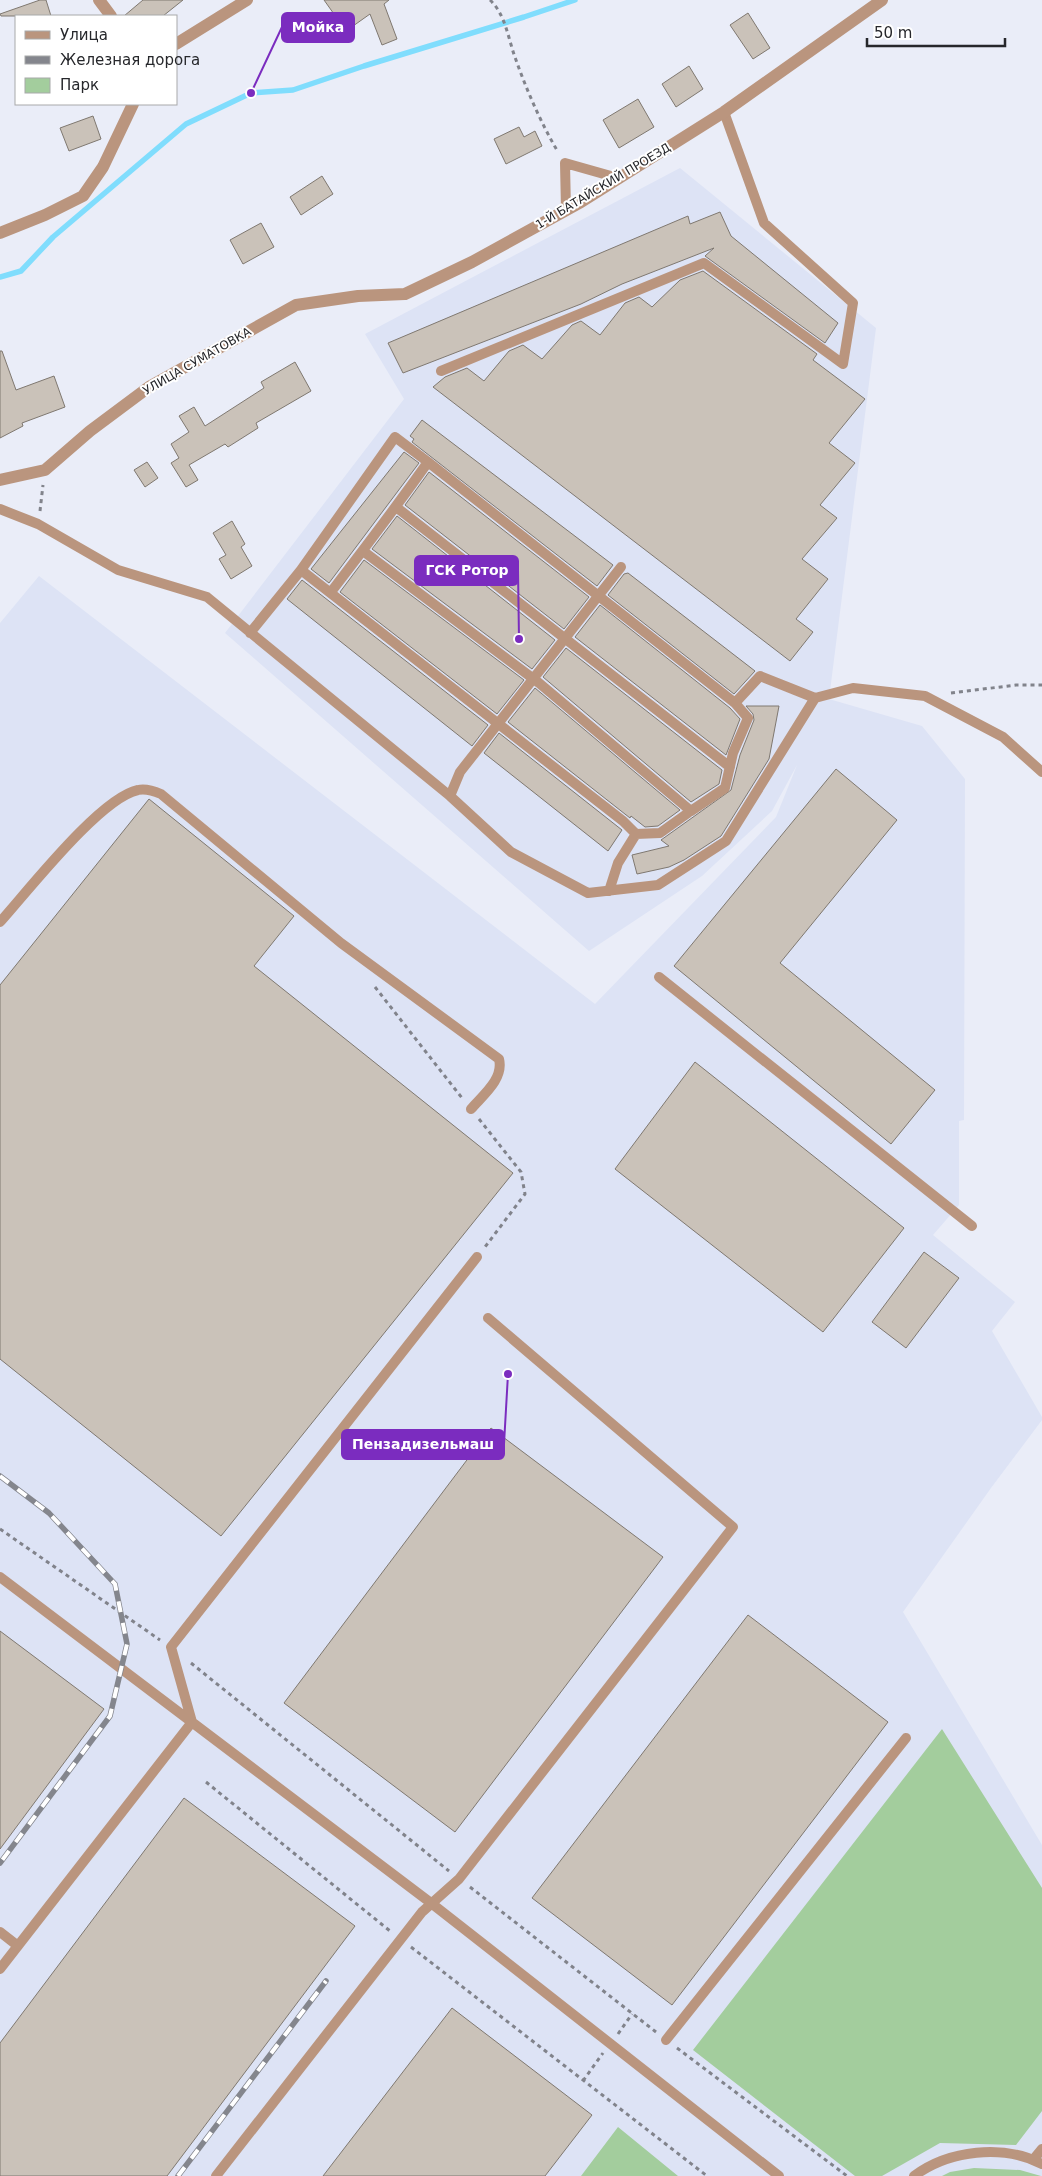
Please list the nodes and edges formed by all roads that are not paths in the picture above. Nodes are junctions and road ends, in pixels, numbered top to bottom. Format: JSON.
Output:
{"nodes":[{"id":1,"x":99,"y":0,"type":"edge"},
{"id":2,"x":247,"y":0,"type":"edge"},
{"id":3,"x":882,"y":0,"type":"edge"},
{"id":4,"x":110,"y":15,"type":"edge"},
{"id":5,"x":178,"y":43,"type":"edge"},
{"id":6,"x":133,"y":105,"type":"edge"},
{"id":7,"x":724,"y":112,"type":"junction"},
{"id":8,"x":618,"y":178,"type":"junction"},
{"id":9,"x":566,"y":210,"type":"junction"},
{"id":10,"x":0,"y":233,"type":"edge"},
{"id":11,"x":296,"y":305,"type":"joint"},
{"id":12,"x":441,"y":371,"type":"dead end"},
{"id":13,"x":428,"y":462,"type":"junction"},
{"id":14,"x":0,"y":480,"type":"edge"},
{"id":15,"x":396,"y":507,"type":"junction"},
{"id":16,"x":0,"y":509,"type":"edge"},
{"id":17,"x":363,"y":551,"type":"junction"},
{"id":18,"x":621,"y":567,"type":"dead end"},
{"id":19,"x":301,"y":570,"type":"junction"},
{"id":20,"x":331,"y":592,"type":"junction"},
{"id":21,"x":599,"y":595,"type":"junction"},
{"id":22,"x":250,"y":633,"type":"junction"},
{"id":23,"x":565,"y":638,"type":"junction"},
{"id":24,"x":534,"y":678,"type":"junction"},
{"id":25,"x":815,"y":698,"type":"junction"},
{"id":26,"x":736,"y":703,"type":"junction"},
{"id":27,"x":499,"y":723,"type":"junction"},
{"id":28,"x":730,"y":767,"type":"junction"},
{"id":29,"x":1042,"y":772,"type":"edge"},
{"id":30,"x":450,"y":796,"type":"junction"},
{"id":31,"x":698,"y":806,"type":"junction"},
{"id":32,"x":636,"y":834,"type":"junction"},
{"id":33,"x":609,"y":891,"type":"junction"},
{"id":34,"x":0,"y":922,"type":"edge"},
{"id":35,"x":658,"y":977,"type":"dead end"},
{"id":36,"x":471,"y":1109,"type":"road end"},
{"id":37,"x":972,"y":1226,"type":"dead end"},
{"id":38,"x":477,"y":1257,"type":"road end"},
{"id":39,"x":488,"y":1318,"type":"dead end"},
{"id":40,"x":0,"y":1577,"type":"edge"},
{"id":41,"x":192,"y":1722,"type":"junction"},
{"id":42,"x":906,"y":1738,"type":"dead end"},
{"id":43,"x":431,"y":1903,"type":"junction"},
{"id":44,"x":0,"y":1932,"type":"edge"},
{"id":45,"x":18,"y":1946,"type":"junction"},
{"id":46,"x":0,"y":1969,"type":"edge"},
{"id":47,"x":666,"y":2040,"type":"road end"},
{"id":48,"x":1042,"y":2149,"type":"edge"},
{"id":49,"x":1038,"y":2162,"type":"edge"},
{"id":50,"x":216,"y":2176,"type":"edge"},
{"id":51,"x":779,"y":2176,"type":"edge"},
{"id":52,"x":914,"y":2176,"type":"edge"}],
"edges":[{"from":1,"to":4,"type":"street"},
{"from":2,"to":5,"type":"street"},
{"from":3,"to":7,"type":"street","name":"1-Й БАТАЙСКИЙ ПРОЕЗД"},
{"from":6,"to":10,"type":"street"},
{"from":7,"to":8,"type":"street","name":"1-Й БАТАЙСКИЙ ПРОЕЗД"},
{"from":7,"to":12,"type":"lane"},
{"from":8,"to":9,"type":"street","name":"1-Й БАТАЙСКИЙ ПРОЕЗД"},
{"from":8,"to":9,"type":"lane"},
{"from":9,"to":11,"type":"street","name":"1-Й БАТАЙСКИЙ ПРОЕЗД"},
{"from":11,"to":14,"type":"street","name":"УЛИЦА СУМАТОВКА"},
{"from":13,"to":15,"type":"lane"},
{"from":13,"to":19,"type":"lane"},
{"from":13,"to":21,"type":"lane"},
{"from":15,"to":17,"type":"lane"},
{"from":15,"to":23,"type":"lane"},
{"from":16,"to":22,"type":"lane"},
{"from":17,"to":20,"type":"lane"},
{"from":17,"to":24,"type":"lane"},
{"from":18,"to":21,"type":"lane"},
{"from":19,"to":20,"type":"lane"},
{"from":19,"to":22,"type":"lane"},
{"from":20,"to":27,"type":"lane"},
{"from":21,"to":23,"type":"lane"},
{"from":21,"to":26,"type":"lane"},
{"from":22,"to":30,"type":"lane"},
{"from":23,"to":24,"type":"lane"},
{"from":23,"to":28,"type":"lane"},
{"from":24,"to":27,"type":"lane"},
{"from":24,"to":31,"type":"lane"},
{"from":25,"to":26,"type":"lane"},
{"from":25,"to":29,"type":"lane"},
{"from":25,"to":33,"type":"lane"},
{"from":26,"to":28,"type":"lane"},
{"from":27,"to":30,"type":"lane"},
{"from":27,"to":32,"type":"lane"},
{"from":28,"to":31,"type":"lane"},
{"from":30,"to":33,"type":"lane"},
{"from":31,"to":32,"type":"lane"},
{"from":32,"to":33,"type":"lane"},
{"from":34,"to":36,"type":"lane"},
{"from":35,"to":37,"type":"lane"},
{"from":38,"to":41,"type":"lane"},
{"from":39,"to":43,"type":"lane"},
{"from":40,"to":41,"type":"lane"},
{"from":41,"to":43,"type":"lane"},
{"from":41,"to":45,"type":"lane"},
{"from":42,"to":47,"type":"lane"},
{"from":43,"to":50,"type":"lane"},
{"from":43,"to":51,"type":"lane"},
{"from":44,"to":45,"type":"lane"},
{"from":45,"to":46,"type":"lane"},
{"from":48,"to":49,"type":"lane"},
{"from":49,"to":52,"type":"lane"}]}
